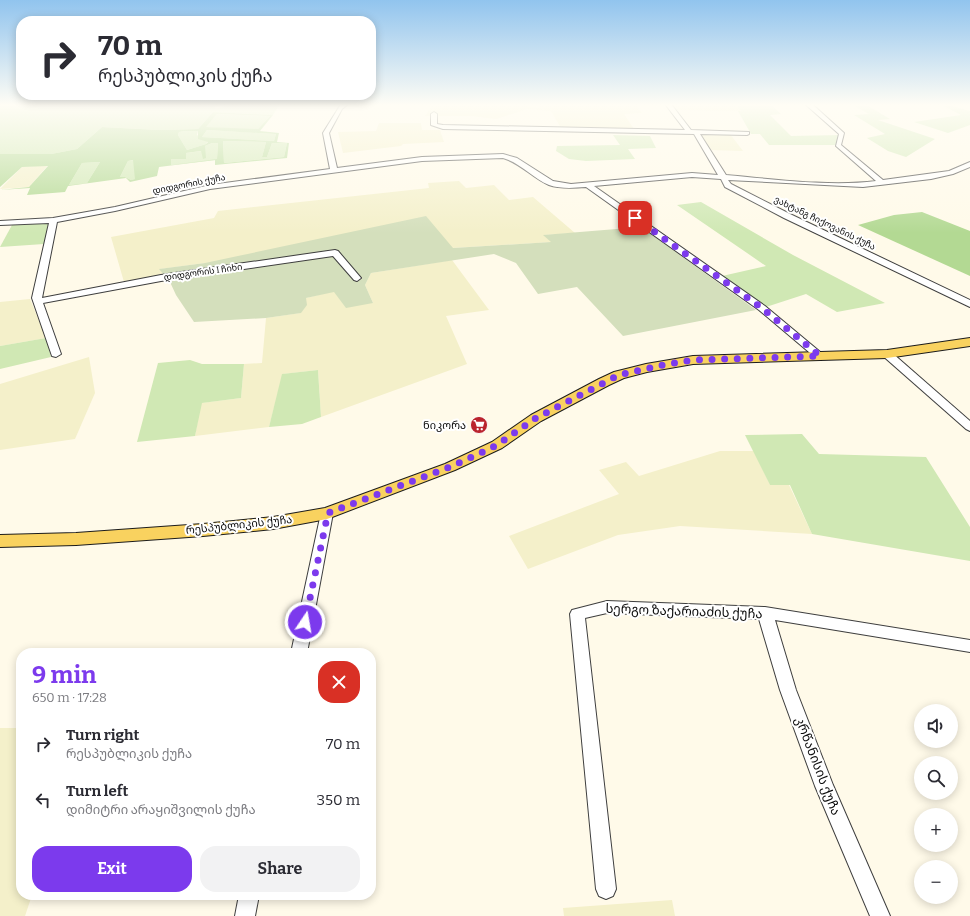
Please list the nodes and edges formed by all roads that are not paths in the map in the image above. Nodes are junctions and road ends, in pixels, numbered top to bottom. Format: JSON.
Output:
{"nodes":[{"id":1,"x":329,"y":147,"type":"edge"},
{"id":2,"x":702,"y":147,"type":"edge"},
{"id":3,"x":840,"y":147,"type":"edge"},
{"id":4,"x":970,"y":164,"type":"edge"},
{"id":5,"x":334,"y":172,"type":"junction"},
{"id":6,"x":722,"y":176,"type":"junction"},
{"id":7,"x":882,"y":183,"type":"junction"},
{"id":8,"x":588,"y":185,"type":"junction"},
{"id":9,"x":53,"y":220,"type":"junction"},
{"id":10,"x":0,"y":223,"type":"edge"},
{"id":11,"x":358,"y":278,"type":"dead end"},
{"id":12,"x":39,"y":301,"type":"junction"},
{"id":13,"x":970,"y":304,"type":"edge"},
{"id":14,"x":970,"y":342,"type":"edge"},
{"id":15,"x":56,"y":354,"type":"dead end"},
{"id":16,"x":887,"y":354,"type":"junction"},
{"id":17,"x":820,"y":356,"type":"junction"},
{"id":18,"x":970,"y":427,"type":"edge"},
{"id":19,"x":328,"y":513,"type":"junction"},
{"id":20,"x":0,"y":541,"type":"edge"},
{"id":21,"x":765,"y":613,"type":"junction"},
{"id":22,"x":970,"y":646,"type":"edge"},
{"id":23,"x":300,"y":648,"type":"edge"},
{"id":24,"x":606,"y":888,"type":"dead end"},
{"id":25,"x":248,"y":900,"type":"edge"},
{"id":26,"x":245,"y":916,"type":"edge"},
{"id":27,"x":880,"y":916,"type":"edge"}],
"edges":[{"from":1,"to":5,"type":"street"},
{"from":2,"to":6,"type":"street","name":"ვახტანგ ჩიქოვანის ქუჩა"},
{"from":3,"to":7,"type":"street"},
{"from":4,"to":7,"type":"street","name":"დიდგორის ქუჩა"},
{"from":5,"to":8,"type":"street","name":"დიდგორის ქუჩა"},
{"from":5,"to":9,"type":"street","name":"დიდგორის ქუჩა"},
{"from":6,"to":7,"type":"street","name":"დიდგორის ქუჩა"},
{"from":6,"to":8,"type":"street","name":"დიდგორის ქუჩა"},
{"from":6,"to":13,"type":"street","name":"ვახტანგ ჩიქოვანის ქუჩა"},
{"from":8,"to":17,"type":"street"},
{"from":9,"to":10,"type":"street","name":"დიდგორის ქუჩა"},
{"from":9,"to":12,"type":"street"},
{"from":11,"to":12,"type":"street","name":"დიდგორის I ჩიხი"},
{"from":12,"to":15,"type":"street"},
{"from":14,"to":16,"type":"main road","name":"რესპუბლიკის ქუჩა"},
{"from":16,"to":17,"type":"main road","name":"რესპუბლიკის ქუჩა"},
{"from":16,"to":18,"type":"street"},
{"from":17,"to":19,"type":"main road","name":"რესპუბლიკის ქუჩა"},
{"from":19,"to":20,"type":"main road","name":"რესპუბლიკის ქუჩა"},
{"from":19,"to":23,"type":"street"},
{"from":21,"to":22,"type":"street","name":"სერგო ზაქარიაძის ქუჩა"},
{"from":21,"to":24,"type":"street","name":"სერგო ზაქარიაძის ქუჩა"},
{"from":21,"to":27,"type":"street","name":"კრწანისის ქუჩა"},
{"from":25,"to":26,"type":"street"}]}
